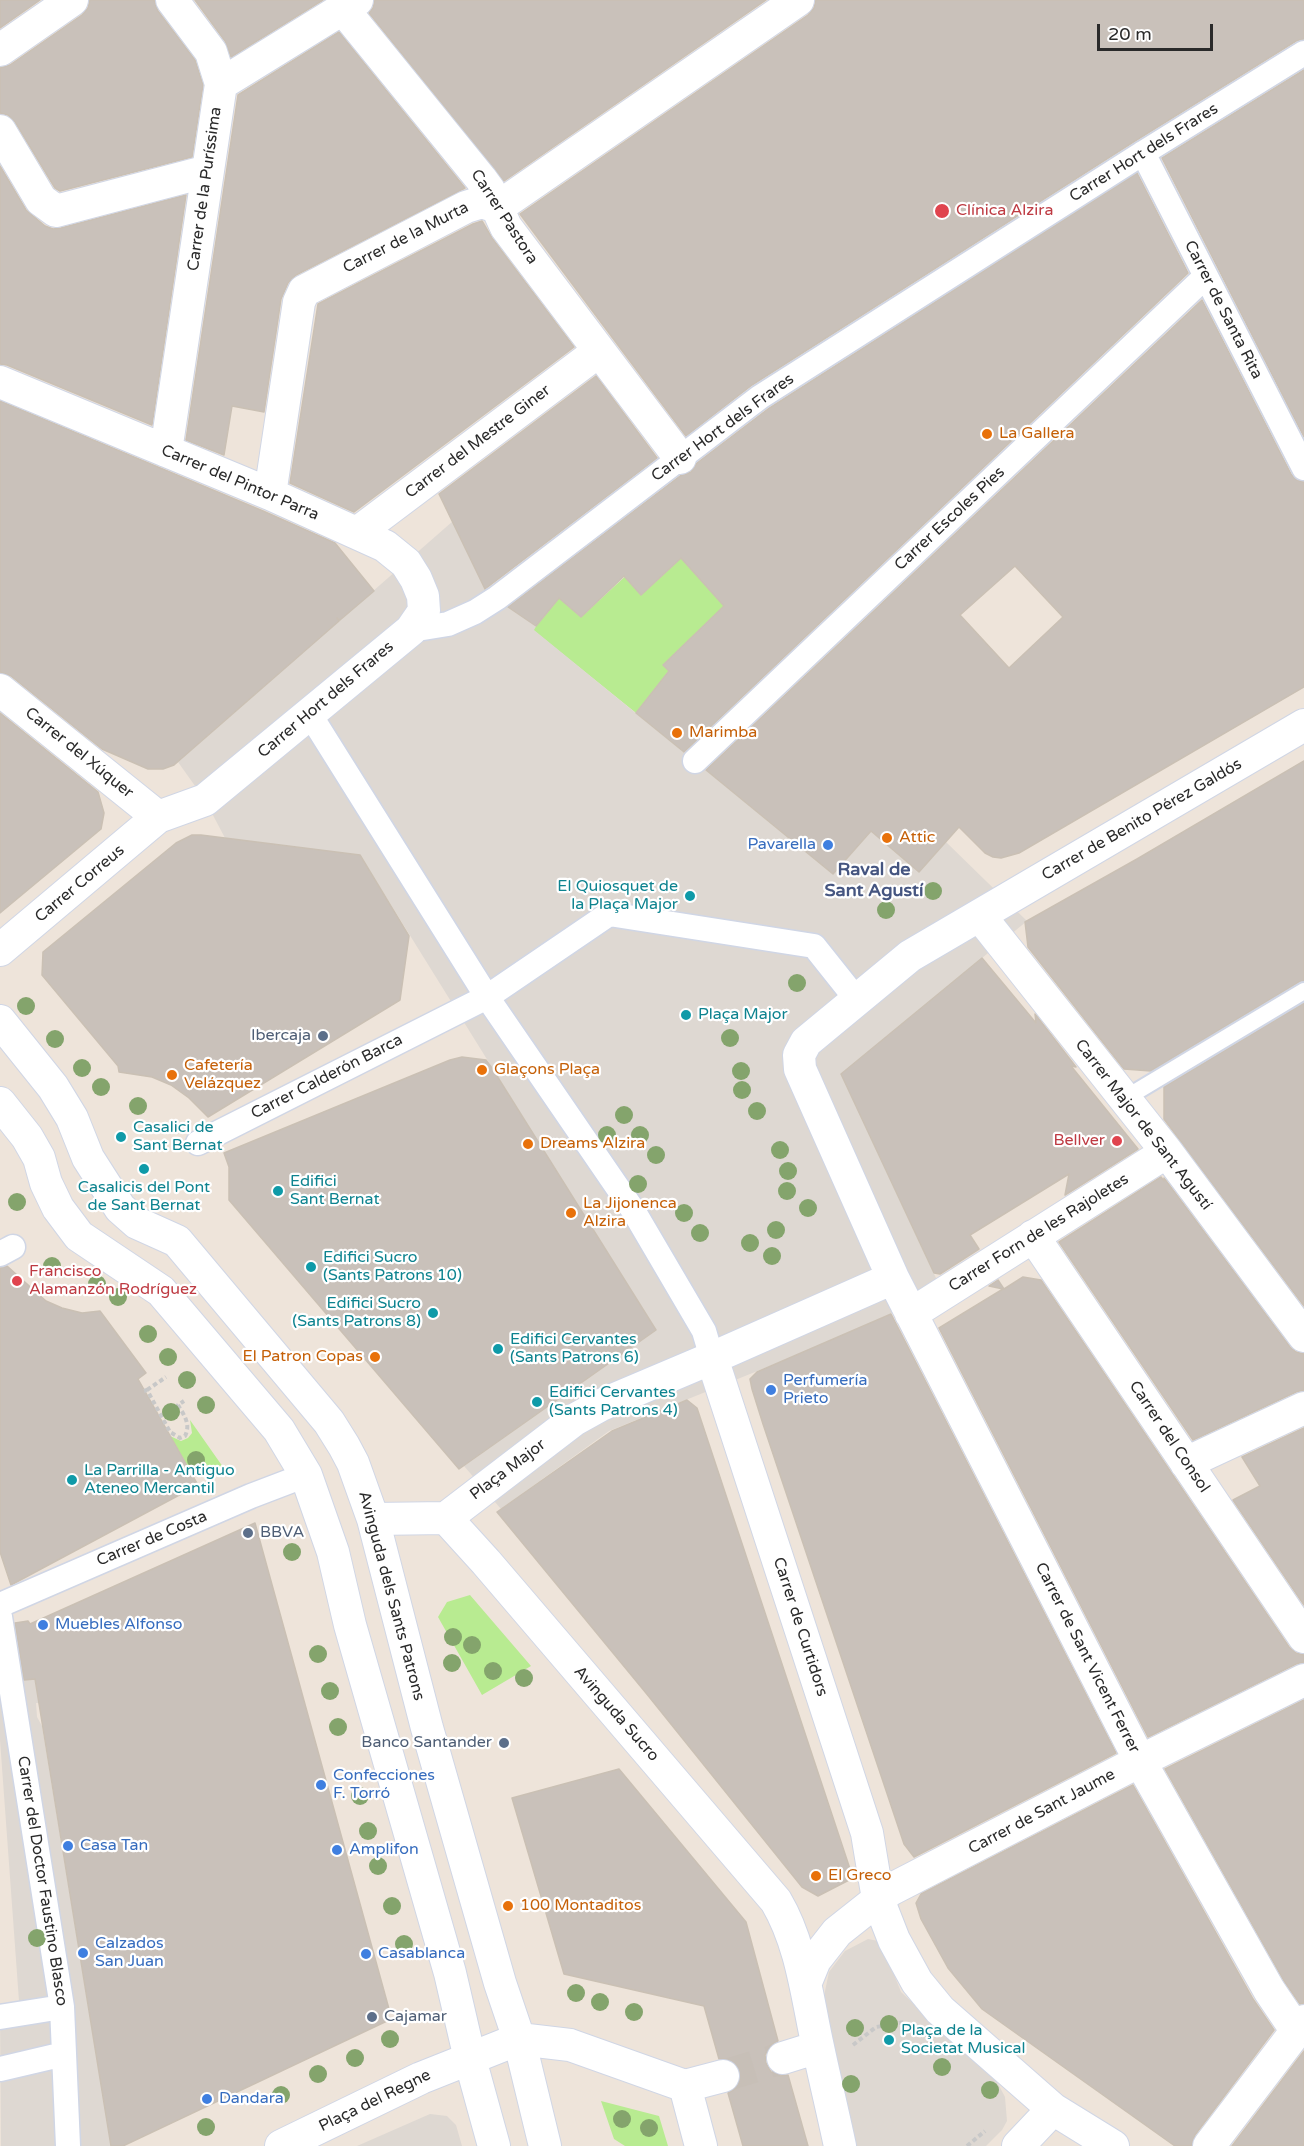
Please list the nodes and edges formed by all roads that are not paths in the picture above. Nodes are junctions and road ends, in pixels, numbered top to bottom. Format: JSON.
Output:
{"nodes":[{"id":1,"x":72,"y":0,"type":"edge"},
{"id":2,"x":172,"y":0,"type":"edge"},
{"id":3,"x":794,"y":1,"type":"edge"},
{"id":4,"x":350,"y":4,"type":"edge"},
{"id":5,"x":0,"y":50,"type":"edge"},
{"id":6,"x":1304,"y":53,"type":"edge"},
{"id":7,"x":221,"y":84,"type":"junction"},
{"id":8,"x":0,"y":131,"type":"edge"},
{"id":9,"x":1143,"y":153,"type":"junction"},
{"id":10,"x":208,"y":171,"type":"junction"},
{"id":11,"x":496,"y":207,"type":"junction"},
{"id":12,"x":1205,"y":277,"type":"junction"},
{"id":13,"x":599,"y":351,"type":"junction"},
{"id":14,"x":0,"y":382,"type":"edge"},
{"id":15,"x":166,"y":451,"type":"junction"},
{"id":16,"x":680,"y":458,"type":"junction"},
{"id":17,"x":1304,"y":468,"type":"edge"},
{"id":18,"x":270,"y":494,"type":"junction"},
{"id":19,"x":357,"y":533,"type":"junction"},
{"id":20,"x":411,"y":630,"type":"junction"},
{"id":21,"x":0,"y":690,"type":"edge"},
{"id":22,"x":309,"y":713,"type":"junction"},
{"id":23,"x":1304,"y":725,"type":"edge"},
{"id":24,"x":695,"y":761,"type":"dead end"},
{"id":25,"x":158,"y":817,"type":"junction"},
{"id":26,"x":980,"y":916,"type":"junction"},
{"id":27,"x":0,"y":950,"type":"edge"},
{"id":28,"x":1304,"y":991,"type":"edge"},
{"id":29,"x":487,"y":997,"type":"junction"},
{"id":30,"x":857,"y":1000,"type":"junction"},
{"id":31,"x":0,"y":1021,"type":"edge"},
{"id":32,"x":1124,"y":1100,"type":"junction"},
{"id":33,"x":0,"y":1103,"type":"edge"},
{"id":34,"x":198,"y":1143,"type":"dead end"},
{"id":35,"x":1167,"y":1152,"type":"junction"},
{"id":36,"x":1034,"y":1236,"type":"junction"},
{"id":37,"x":893,"y":1278,"type":"junction"},
{"id":38,"x":911,"y":1314,"type":"junction"},
{"id":39,"x":1304,"y":1336,"type":"edge"},
{"id":40,"x":712,"y":1358,"type":"junction"},
{"id":41,"x":1304,"y":1408,"type":"edge"},
{"id":42,"x":1186,"y":1463,"type":"junction"},
{"id":43,"x":306,"y":1475,"type":"junction"},
{"id":44,"x":446,"y":1518,"type":"junction"},
{"id":45,"x":373,"y":1520,"type":"junction"},
{"id":46,"x":0,"y":1605,"type":"edge"},
{"id":47,"x":0,"y":1617,"type":"edge"},
{"id":48,"x":1304,"y":1637,"type":"edge"},
{"id":49,"x":1304,"y":1680,"type":"edge"},
{"id":50,"x":1140,"y":1761,"type":"junction"},
{"id":51,"x":878,"y":1899,"type":"junction"},
{"id":52,"x":806,"y":1982,"type":"junction"},
{"id":53,"x":62,"y":2007,"type":"junction"},
{"id":54,"x":0,"y":2017,"type":"edge"},
{"id":55,"x":1300,"y":2026,"type":"edge"},
{"id":56,"x":519,"y":2038,"type":"junction"},
{"id":57,"x":833,"y":2049,"type":"junction"},
{"id":58,"x":64,"y":2054,"type":"junction"},
{"id":59,"x":783,"y":2058,"type":"tunnel mouth"},
{"id":60,"x":470,"y":2059,"type":"junction"},
{"id":61,"x":0,"y":2070,"type":"edge"},
{"id":62,"x":723,"y":2076,"type":"tunnel mouth"},
{"id":63,"x":685,"y":2086,"type":"junction"},
{"id":64,"x":1053,"y":2109,"type":"junction"},
{"id":65,"x":68,"y":2146,"type":"edge"},
{"id":66,"x":281,"y":2146,"type":"edge"},
{"id":67,"x":494,"y":2146,"type":"edge"},
{"id":68,"x":545,"y":2146,"type":"edge"},
{"id":69,"x":701,"y":2146,"type":"edge"},
{"id":70,"x":840,"y":2146,"type":"edge"},
{"id":71,"x":1018,"y":2146,"type":"edge"},
{"id":72,"x":1113,"y":2146,"type":"edge"},
{"id":73,"x":1209,"y":2146,"type":"edge"}],
"edges":[{"from":1,"to":5,"type":"street"},
{"from":2,"to":7,"type":"street"},
{"from":3,"to":11,"type":"street"},
{"from":4,"to":7,"type":"street","name":"Carrer de la Puríssima"},
{"from":4,"to":11,"type":"street","name":"Carrer Pastora"},
{"from":6,"to":9,"type":"street","name":"Carrer Hort dels Frares"},
{"from":7,"to":10,"type":"street","name":"Carrer de la Puríssima"},
{"from":8,"to":10,"type":"street"},
{"from":9,"to":12,"type":"street","name":"Carrer de Santa Rita"},
{"from":9,"to":16,"type":"street","name":"Carrer Hort dels Frares"},
{"from":10,"to":15,"type":"street","name":"Carrer de la Puríssima"},
{"from":11,"to":13,"type":"street","name":"Carrer Pastora"},
{"from":11,"to":18,"type":"street","name":"Carrer de la Murta"},
{"from":12,"to":17,"type":"street","name":"Carrer de Santa Rita"},
{"from":12,"to":24,"type":"street","name":"Carrer Escoles Pies"},
{"from":13,"to":16,"type":"street","name":"Carrer Pastora"},
{"from":13,"to":19,"type":"street","name":"Carrer del Mestre Giner"},
{"from":14,"to":15,"type":"street","name":"Carrer del Pintor Parra"},
{"from":15,"to":18,"type":"street","name":"Carrer del Pintor Parra"},
{"from":16,"to":20,"type":"street","name":"Carrer Hort dels Frares"},
{"from":18,"to":19,"type":"street","name":"Carrer del Pintor Parra"},
{"from":19,"to":20,"type":"street","name":"Carrer del Pintor Parra"},
{"from":20,"to":22,"type":"street","name":"Carrer Hort dels Frares"},
{"from":21,"to":25,"type":"street","name":"Carrer del Xúquer"},
{"from":22,"to":25,"type":"street","name":"Carrer Hort dels Frares"},
{"from":22,"to":29,"type":"street"},
{"from":23,"to":26,"type":"street","name":"Carrer de Benito Pérez Galdós"},
{"from":25,"to":27,"type":"street","name":"Carrer Correus"},
{"from":26,"to":30,"type":"street"},
{"from":26,"to":32,"type":"street","name":"Carrer Major de Sant Agustí"},
{"from":28,"to":32,"type":"lane"},
{"from":29,"to":30,"type":"street","name":"Carrer Calderón Barca"},
{"from":29,"to":34,"type":"street","name":"Carrer Calderón Barca"},
{"from":29,"to":40,"type":"street"},
{"from":30,"to":37,"type":"street"},
{"from":31,"to":45,"type":"street","name":"Avinguda dels Sants Patrons"},
{"from":32,"to":35,"type":"street","name":"Carrer Major de Sant Agustí"},
{"from":33,"to":43,"type":"street"},
{"from":35,"to":36,"type":"street","name":"Carrer Forn de les Rajoletes"},
{"from":35,"to":39,"type":"street","name":"Carrer Major de Sant Agustí"},
{"from":36,"to":38,"type":"street","name":"Carrer Forn de les Rajoletes"},
{"from":36,"to":42,"type":"street","name":"Carrer del Consol"},
{"from":37,"to":38,"type":"street","name":"Carrer de Sant Vicent Ferrer"},
{"from":37,"to":40,"type":"street","name":"Plaça Major"},
{"from":38,"to":50,"type":"street","name":"Carrer de Sant Vicent Ferrer"},
{"from":40,"to":44,"type":"street","name":"Plaça Major"},
{"from":40,"to":51,"type":"street","name":"Carrer de Curtidors"},
{"from":41,"to":42,"type":"street"},
{"from":42,"to":48,"type":"street","name":"Carrer del Consol"},
{"from":43,"to":46,"type":"street","name":"Carrer de Costa"},
{"from":43,"to":60,"type":"street"},
{"from":44,"to":45,"type":"street"},
{"from":44,"to":52,"type":"street","name":"Avinguda Sucro"},
{"from":45,"to":56,"type":"street","name":"Avinguda dels Sants Patrons"},
{"from":47,"to":53,"type":"street","name":"Carrer del Doctor Faustino Blasco"},
{"from":49,"to":50,"type":"street","name":"Carrer de Sant Jaume"},
{"from":50,"to":51,"type":"street","name":"Carrer de Sant Jaume"},
{"from":50,"to":55,"type":"street","name":"Carrer de Sant Vicent Ferrer"},
{"from":51,"to":52,"type":"street"},
{"from":51,"to":64,"type":"street"},
{"from":52,"to":57,"type":"street"},
{"from":53,"to":54,"type":"street"},
{"from":53,"to":58,"type":"street","name":"Carrer del Doctor Faustino Blasco"},
{"from":55,"to":73,"type":"street"},
{"from":56,"to":60,"type":"street","name":"Plaça del Regne"},
{"from":56,"to":63,"type":"street"},
{"from":56,"to":68,"type":"street","name":"Avinguda dels Sants Patrons"},
{"from":57,"to":59,"type":"street"},
{"from":57,"to":70,"type":"street"},
{"from":58,"to":61,"type":"street"},
{"from":58,"to":65,"type":"street","name":"Carrer del Doctor Faustino Blasco"},
{"from":60,"to":66,"type":"street","name":"Plaça del Regne"},
{"from":60,"to":67,"type":"street"},
{"from":62,"to":63,"type":"street"},
{"from":63,"to":69,"type":"street"},
{"from":64,"to":71,"type":"street"},
{"from":64,"to":72,"type":"street"}]}
